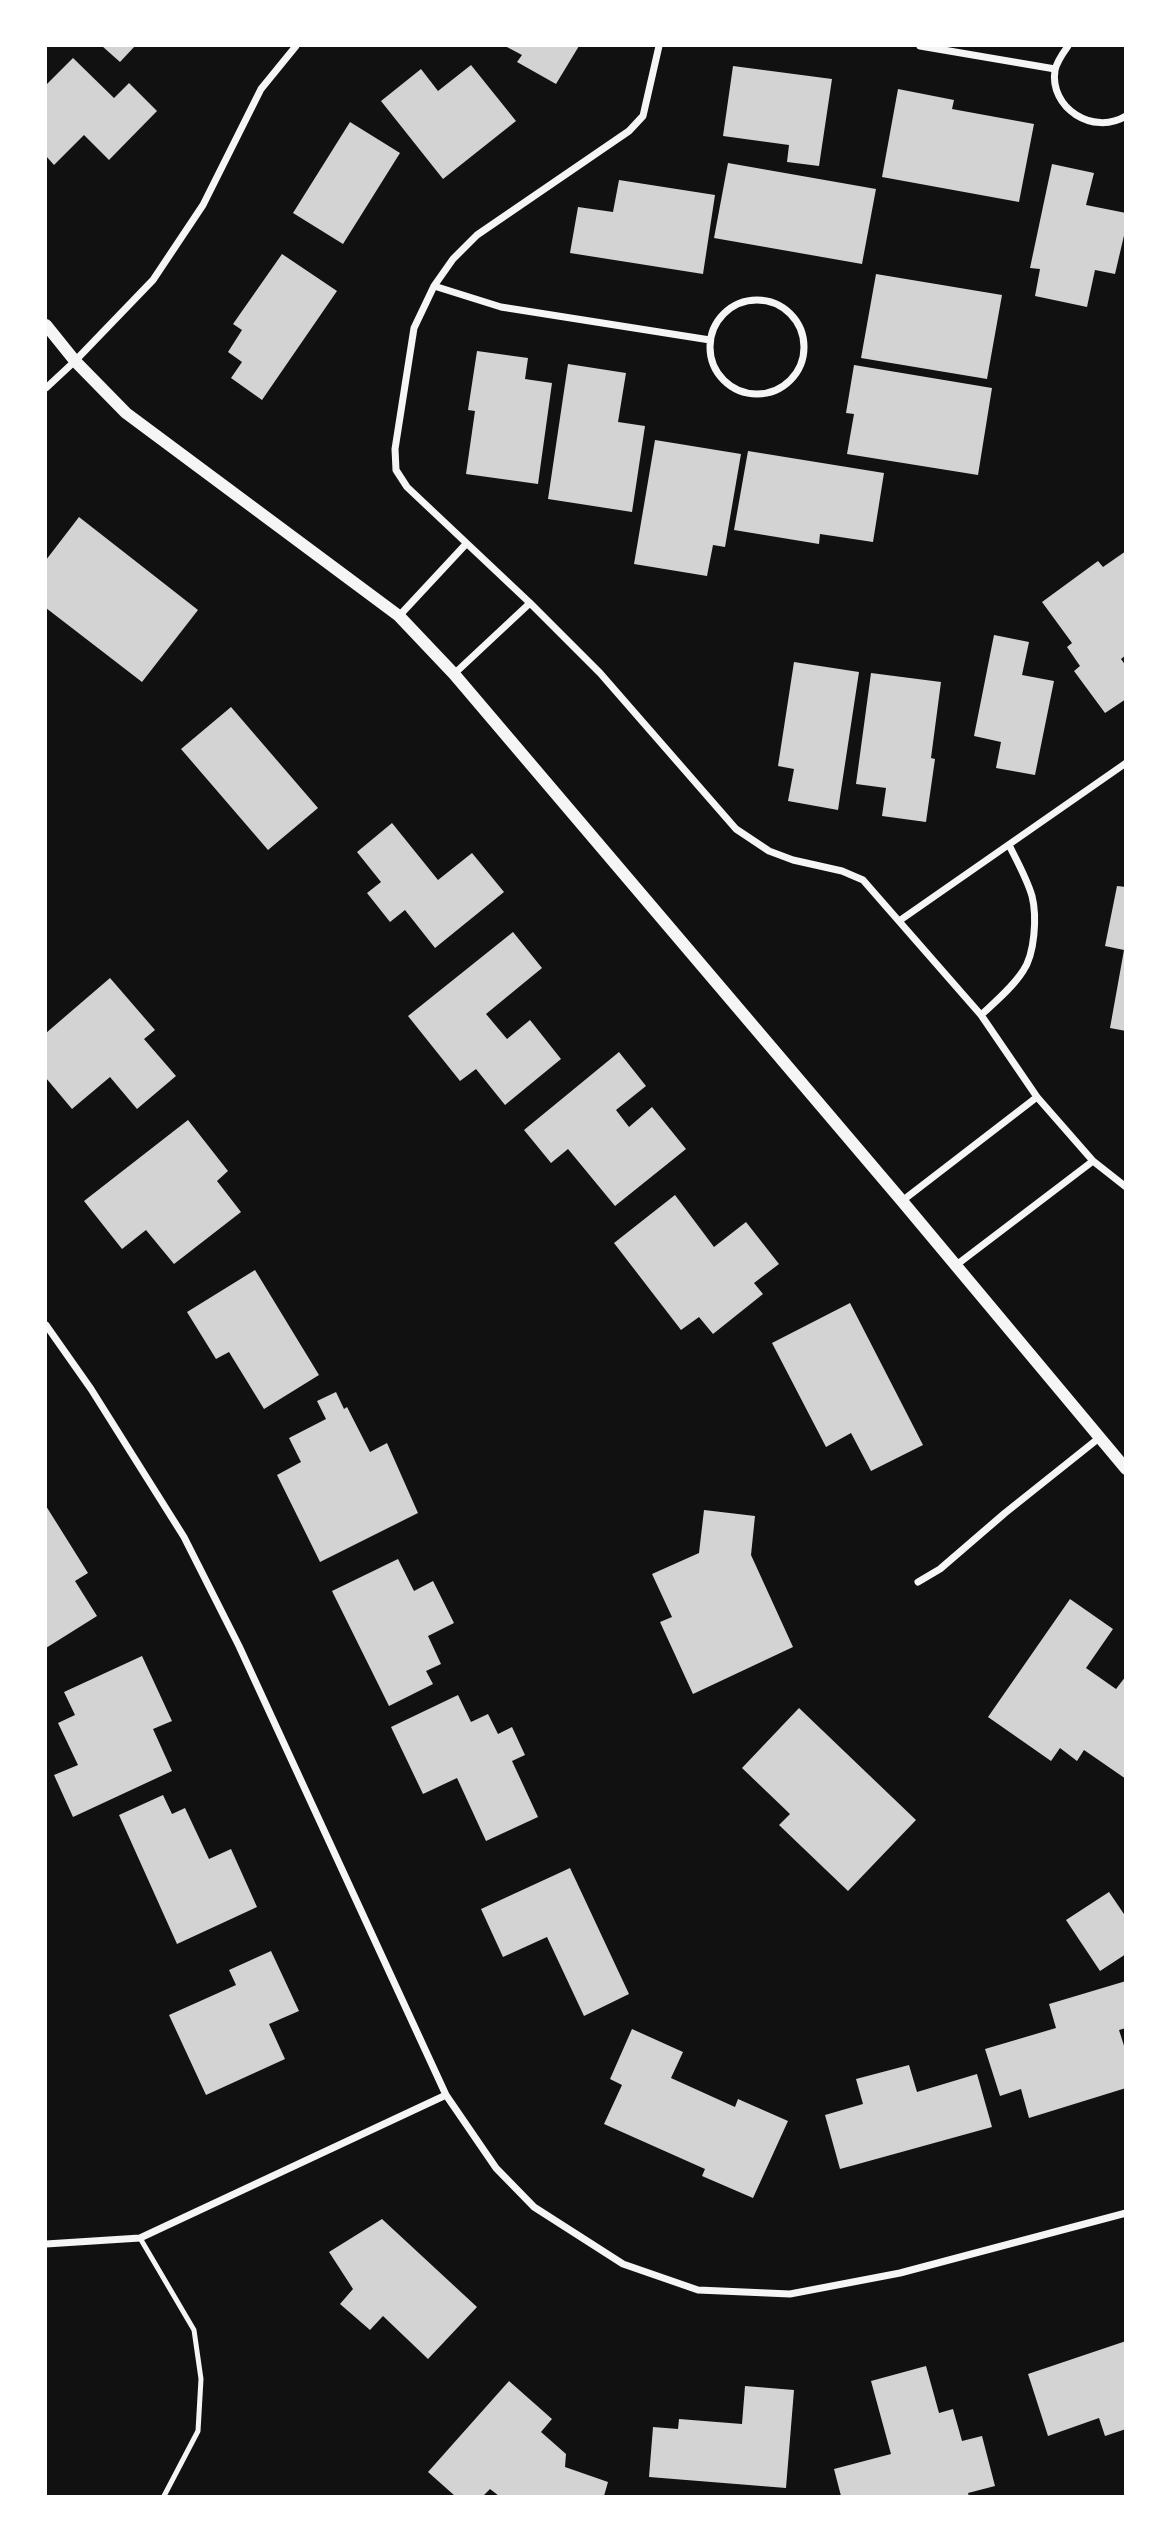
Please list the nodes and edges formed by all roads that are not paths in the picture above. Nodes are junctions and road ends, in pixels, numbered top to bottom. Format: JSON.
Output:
{"nodes":[{"id":1,"x":296,"y":46,"type":"edge"},
{"id":2,"x":659,"y":46,"type":"edge"},
{"id":3,"x":920,"y":46,"type":"edge"},
{"id":4,"x":1068,"y":46,"type":"edge"},
{"id":5,"x":1055,"y":69,"type":"junction"},
{"id":6,"x":1125,"y":116,"type":"edge"},
{"id":7,"x":434,"y":286,"type":"junction"},
{"id":8,"x":46,"y":325,"type":"edge"},
{"id":9,"x":710,"y":340,"type":"junction"},
{"id":10,"x":75,"y":361,"type":"junction"},
{"id":11,"x":46,"y":388,"type":"edge"},
{"id":12,"x":466,"y":544,"type":"junction"},
{"id":13,"x":530,"y":603,"type":"junction"},
{"id":14,"x":399,"y":616,"type":"junction"},
{"id":15,"x":454,"y":674,"type":"junction"},
{"id":16,"x":1125,"y":763,"type":"edge"},
{"id":17,"x":1009,"y":845,"type":"junction"},
{"id":18,"x":899,"y":922,"type":"junction"},
{"id":19,"x":981,"y":1015,"type":"junction"},
{"id":20,"x":1037,"y":1097,"type":"junction"},
{"id":21,"x":1093,"y":1161,"type":"junction"},
{"id":22,"x":1125,"y":1186,"type":"edge"},
{"id":23,"x":902,"y":1201,"type":"junction"},
{"id":24,"x":954,"y":1266,"type":"junction"},
{"id":25,"x":46,"y":1325,"type":"edge"},
{"id":26,"x":1099,"y":1438,"type":"junction"},
{"id":27,"x":1125,"y":1469,"type":"edge"},
{"id":28,"x":918,"y":1582,"type":"dead end"},
{"id":29,"x":446,"y":2095,"type":"junction"},
{"id":30,"x":1125,"y":2213,"type":"edge"},
{"id":31,"x":140,"y":2238,"type":"junction"},
{"id":32,"x":46,"y":2244,"type":"edge"},
{"id":33,"x":164,"y":2497,"type":"edge"}],
"edges":[{"from":1,"to":10,"type":"street"},
{"from":2,"to":7,"type":"street"},
{"from":3,"to":5,"type":"street"},
{"from":4,"to":5,"type":"street"},
{"from":5,"to":6,"type":"street"},
{"from":7,"to":9,"type":"street"},
{"from":7,"to":12,"type":"street"},
{"from":8,"to":10,"type":"street"},
{"from":9,"to":9,"type":"street"},
{"from":10,"to":11,"type":"street"},
{"from":10,"to":14,"type":"street"},
{"from":12,"to":13,"type":"street"},
{"from":12,"to":14,"type":"street"},
{"from":13,"to":15,"type":"street"},
{"from":13,"to":18,"type":"street"},
{"from":14,"to":15,"type":"street"},
{"from":15,"to":23,"type":"street"},
{"from":16,"to":17,"type":"street"},
{"from":17,"to":18,"type":"street"},
{"from":17,"to":19,"type":"street"},
{"from":18,"to":19,"type":"street"},
{"from":19,"to":20,"type":"street"},
{"from":20,"to":21,"type":"street"},
{"from":20,"to":23,"type":"street"},
{"from":21,"to":22,"type":"street"},
{"from":21,"to":24,"type":"street"},
{"from":23,"to":24,"type":"street"},
{"from":24,"to":26,"type":"street"},
{"from":25,"to":29,"type":"street"},
{"from":26,"to":27,"type":"street"},
{"from":26,"to":28,"type":"street"},
{"from":29,"to":30,"type":"street"},
{"from":29,"to":31,"type":"street"},
{"from":31,"to":32,"type":"street"},
{"from":31,"to":33,"type":"lane"}]}
